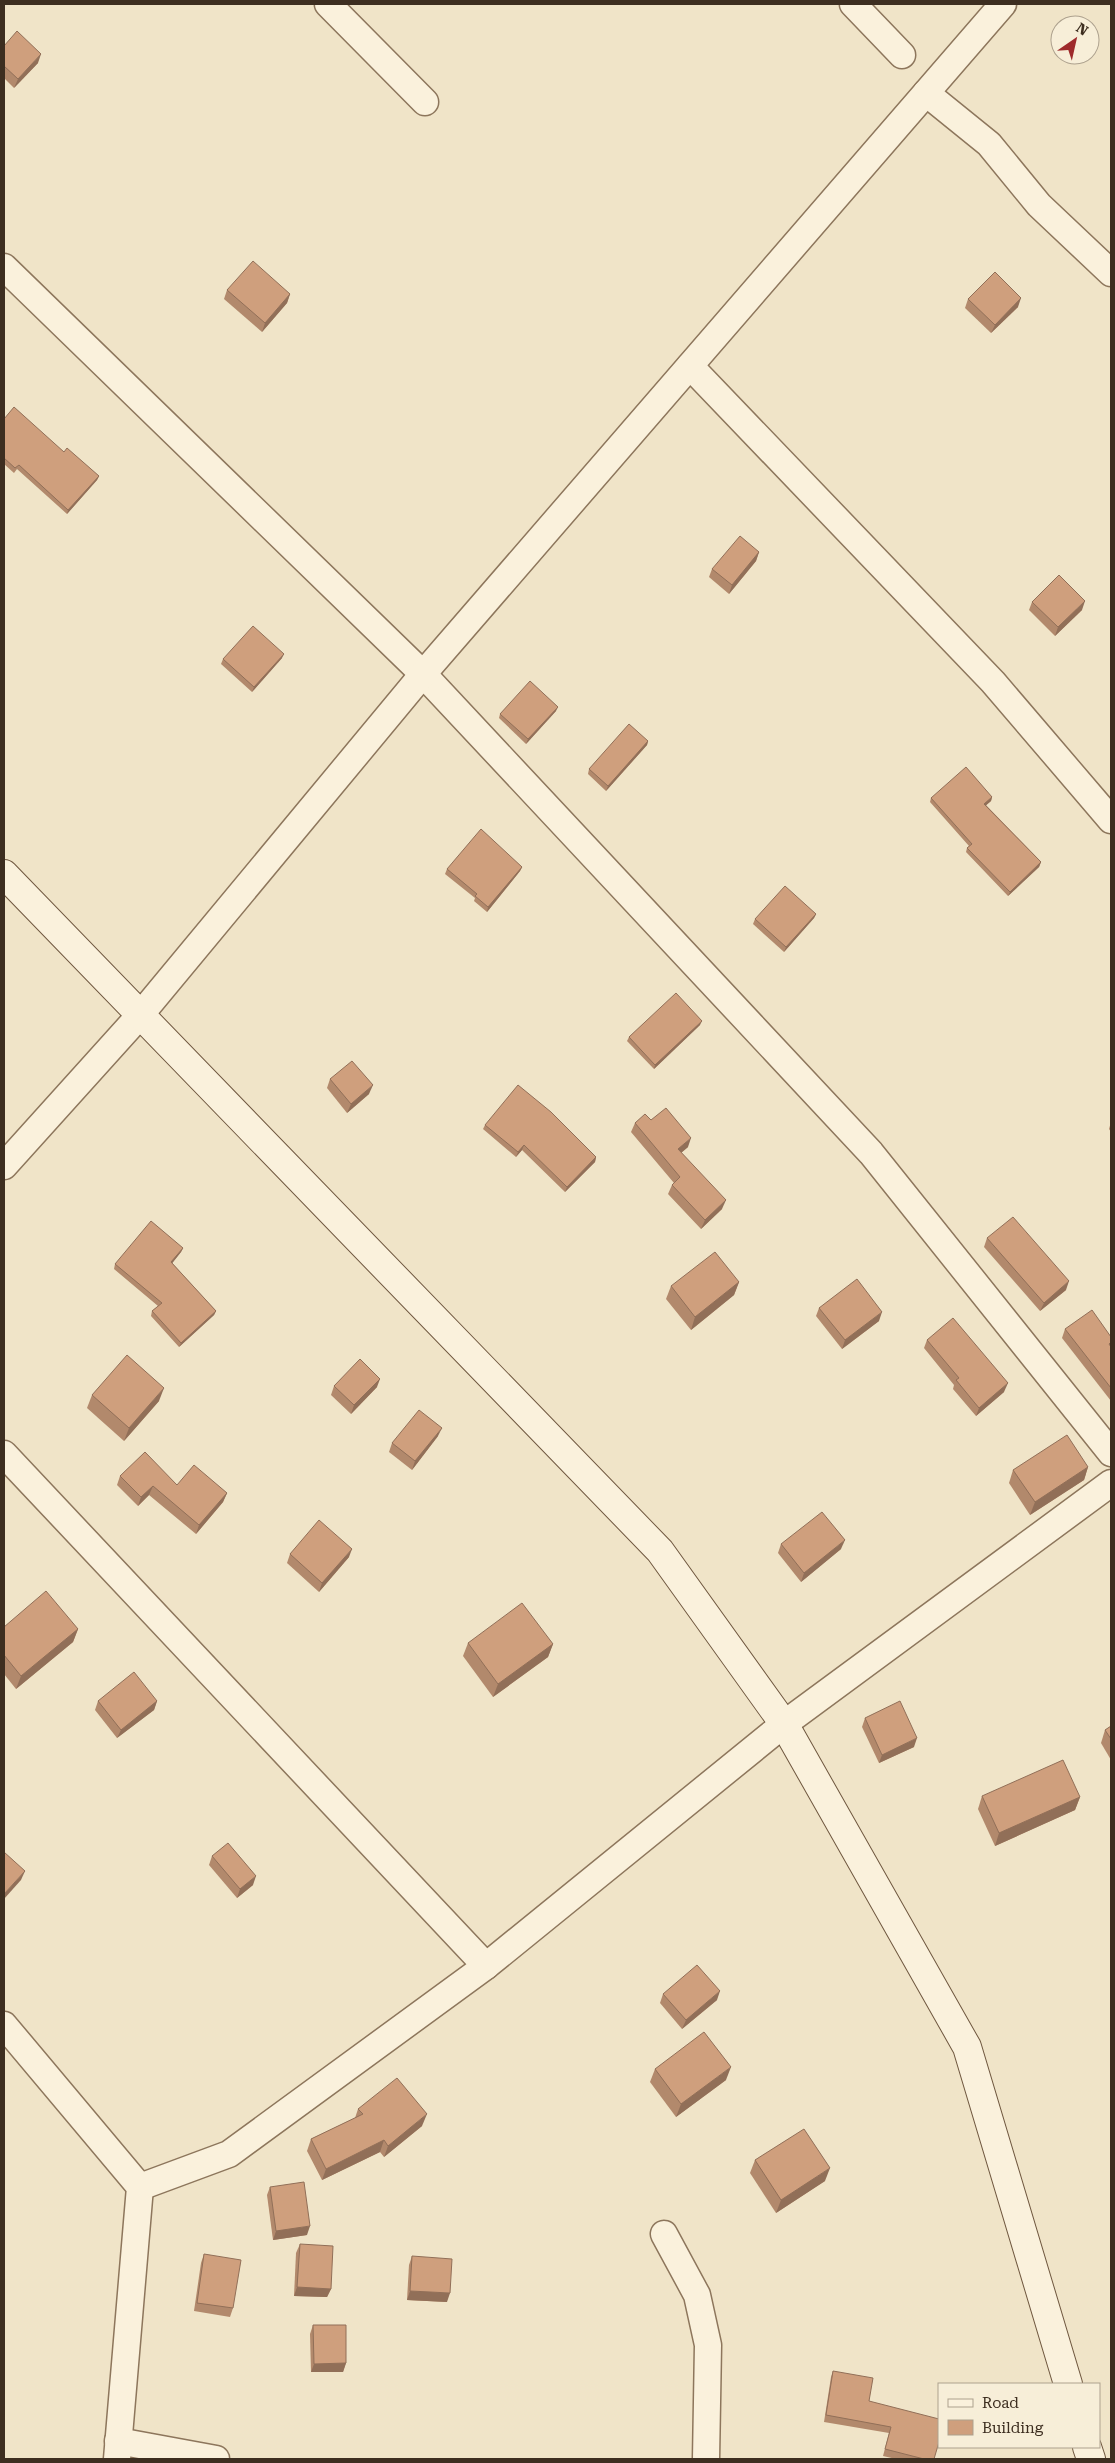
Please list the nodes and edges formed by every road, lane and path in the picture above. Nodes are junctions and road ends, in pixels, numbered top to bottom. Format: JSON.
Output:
{"nodes":[{"id":1,"x":328,"y":4,"type":"edge"},
{"id":2,"x":853,"y":4,"type":"edge"},
{"id":3,"x":1003,"y":4,"type":"edge"},
{"id":4,"x":902,"y":55,"type":"dead end"},
{"id":5,"x":926,"y":93,"type":"junction"},
{"id":6,"x":425,"y":102,"type":"dead end"},
{"id":7,"x":4,"y":267,"type":"edge"},
{"id":8,"x":1111,"y":274,"type":"edge"},
{"id":9,"x":690,"y":366,"type":"junction"},
{"id":10,"x":423,"y":674,"type":"junction"},
{"id":11,"x":1111,"y":820,"type":"edge"},
{"id":12,"x":4,"y":874,"type":"edge"},
{"id":13,"x":141,"y":1014,"type":"junction"},
{"id":14,"x":4,"y":1166,"type":"edge"},
{"id":15,"x":1111,"y":1453,"type":"edge"},
{"id":16,"x":4,"y":1454,"type":"edge"},
{"id":17,"x":1111,"y":1483,"type":"edge"},
{"id":18,"x":784,"y":1724,"type":"junction"},
{"id":19,"x":486,"y":1966,"type":"junction"},
{"id":20,"x":4,"y":2026,"type":"edge"},
{"id":21,"x":140,"y":2187,"type":"junction"},
{"id":22,"x":664,"y":2234,"type":"dead end"},
{"id":23,"x":1068,"y":2383,"type":"edge"},
{"id":24,"x":118,"y":2450,"type":"edge"},
{"id":25,"x":216,"y":2459,"type":"edge"},
{"id":26,"x":706,"y":2459,"type":"edge"}],
"edges":[{"from":1,"to":6,"type":"street"},
{"from":2,"to":4,"type":"street"},
{"from":3,"to":5,"type":"street"},
{"from":5,"to":8,"type":"street"},
{"from":5,"to":9,"type":"street"},
{"from":7,"to":10,"type":"street"},
{"from":9,"to":10,"type":"street"},
{"from":9,"to":11,"type":"street"},
{"from":10,"to":13,"type":"street"},
{"from":10,"to":15,"type":"street"},
{"from":12,"to":13,"type":"street"},
{"from":13,"to":14,"type":"street"},
{"from":13,"to":18,"type":"street"},
{"from":16,"to":19,"type":"street"},
{"from":17,"to":18,"type":"street"},
{"from":18,"to":19,"type":"street"},
{"from":18,"to":23,"type":"street"},
{"from":19,"to":21,"type":"street"},
{"from":20,"to":21,"type":"street"},
{"from":21,"to":24,"type":"street"},
{"from":22,"to":26,"type":"street"},
{"from":24,"to":25,"type":"street"}]}
